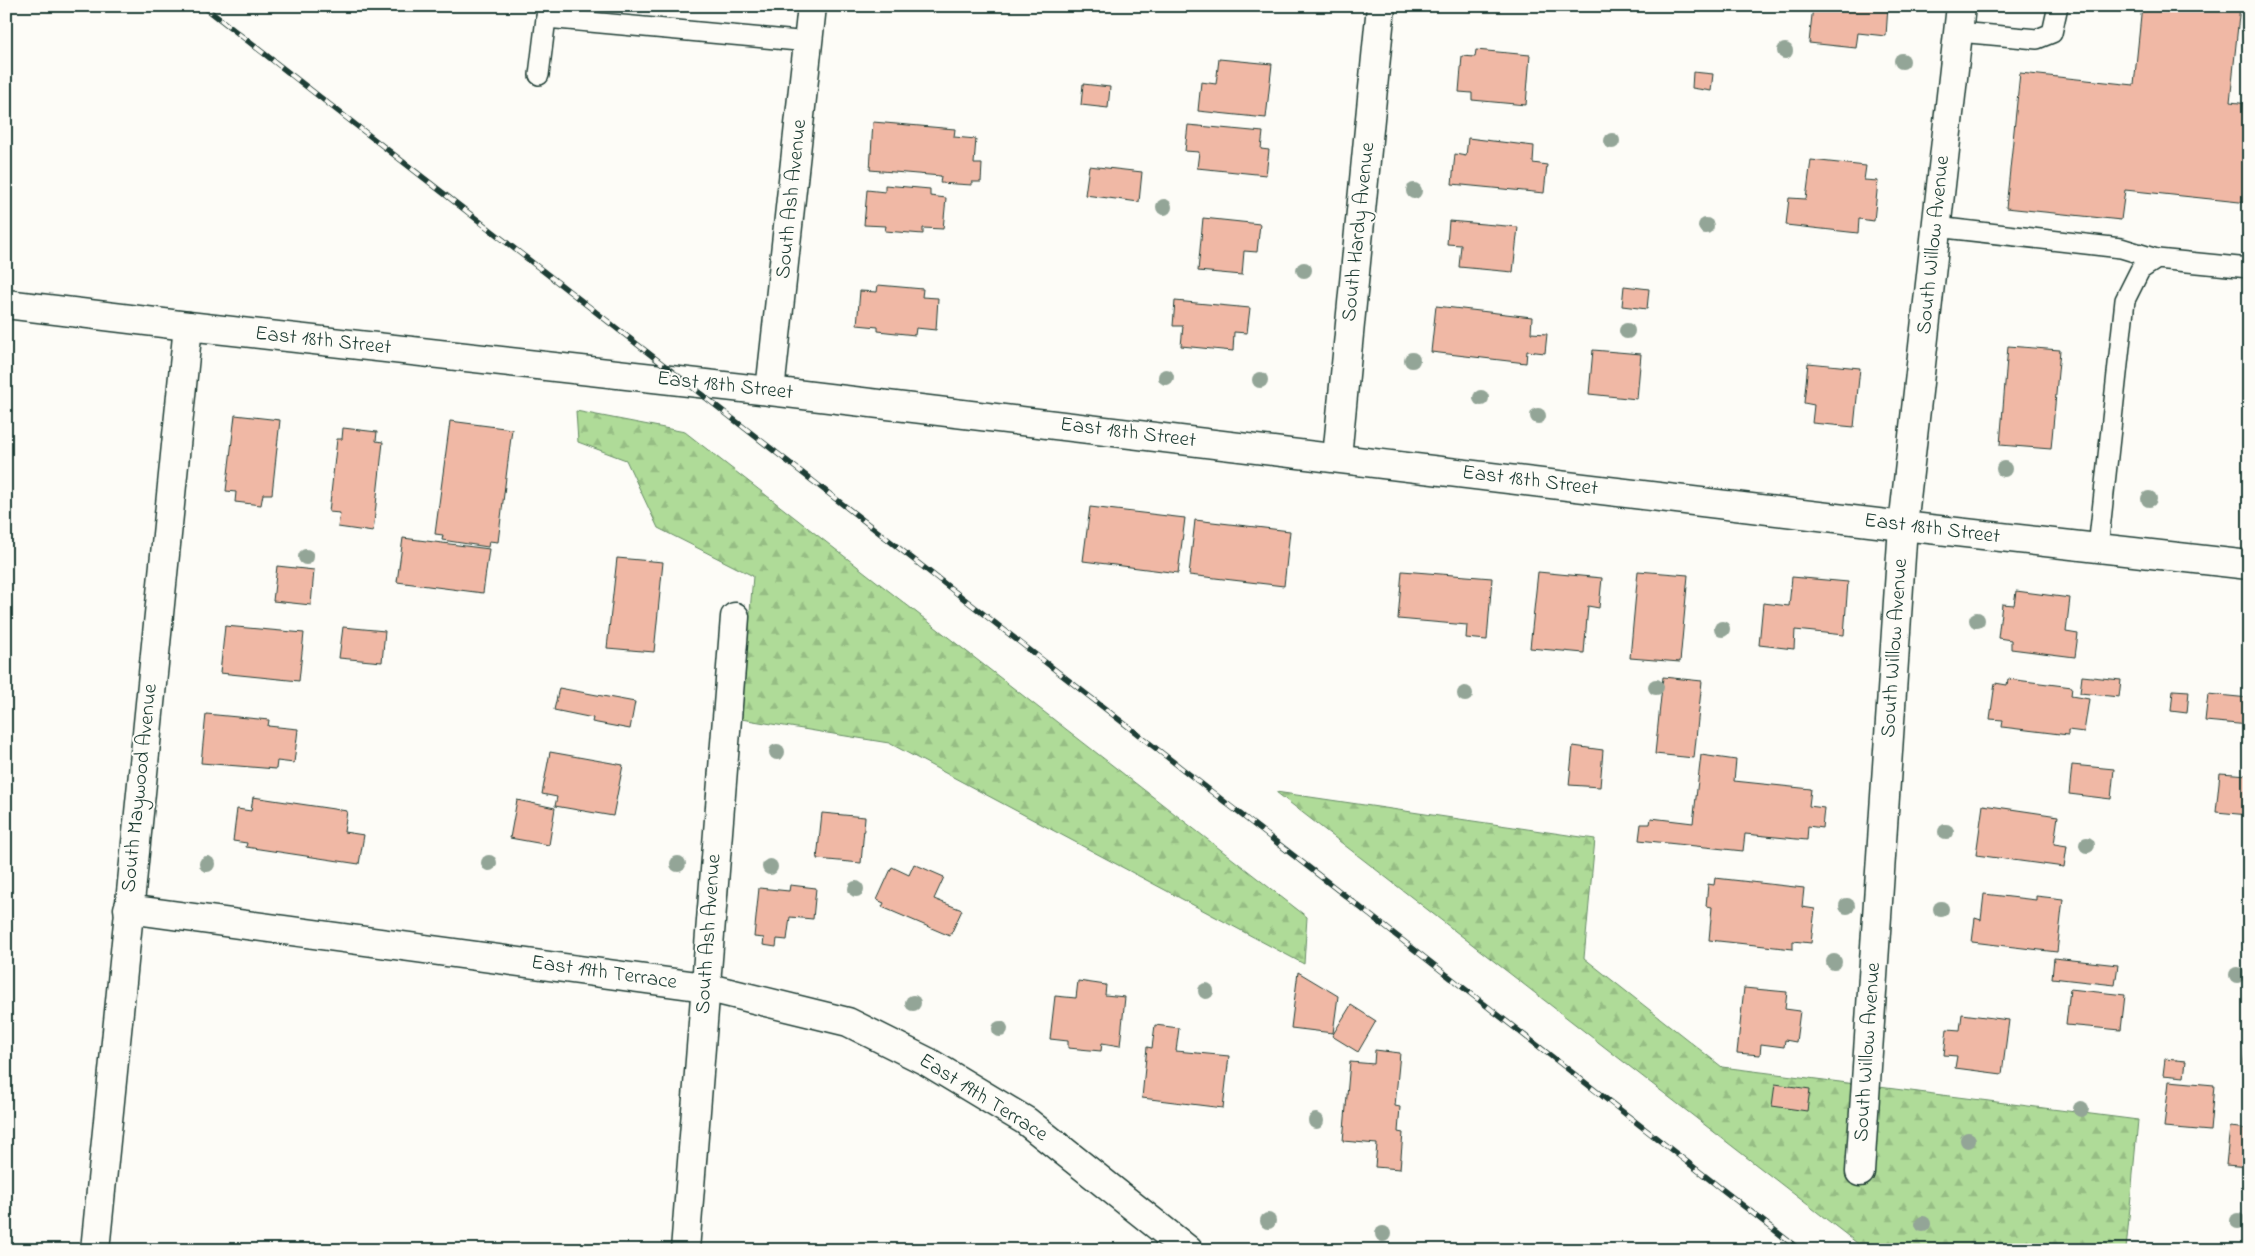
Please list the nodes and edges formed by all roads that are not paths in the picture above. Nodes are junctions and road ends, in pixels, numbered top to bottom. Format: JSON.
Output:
{"nodes":[{"id":1,"x":812,"y":6,"type":"edge"},
{"id":2,"x":1381,"y":6,"type":"edge"},
{"id":3,"x":2058,"y":6,"type":"edge"},
{"id":4,"x":546,"y":12,"type":"edge"},
{"id":5,"x":1960,"y":19,"type":"edge"},
{"id":6,"x":809,"y":42,"type":"junction"},
{"id":7,"x":539,"y":75,"type":"dead end"},
{"id":8,"x":1936,"y":226,"type":"junction"},
{"id":9,"x":2157,"y":259,"type":"junction"},
{"id":10,"x":2249,"y":268,"type":"edge"},
{"id":11,"x":6,"y":304,"type":"edge"},
{"id":12,"x":188,"y":326,"type":"junction"},
{"id":13,"x":770,"y":391,"type":"junction"},
{"id":14,"x":1337,"y":458,"type":"junction"},
{"id":15,"x":1903,"y":526,"type":"junction"},
{"id":16,"x":2098,"y":548,"type":"junction"},
{"id":17,"x":2249,"y":565,"type":"edge"},
{"id":18,"x":735,"y":618,"type":"dead end"},
{"id":19,"x":128,"y":909,"type":"junction"},
{"id":20,"x":705,"y":987,"type":"junction"},
{"id":21,"x":1860,"y":1172,"type":"dead end"},
{"id":22,"x":95,"y":1250,"type":"edge"},
{"id":23,"x":686,"y":1250,"type":"edge"},
{"id":24,"x":1188,"y":1250,"type":"edge"}],
"edges":[{"from":1,"to":6,"type":"street","name":"South Ash Avenue"},
{"from":2,"to":14,"type":"street","name":"South Hardy Avenue"},
{"from":3,"to":5,"type":"lane"},
{"from":4,"to":6,"type":"lane"},
{"from":4,"to":7,"type":"lane"},
{"from":5,"to":8,"type":"street","name":"South Willow Avenue"},
{"from":6,"to":13,"type":"street","name":"South Ash Avenue"},
{"from":8,"to":9,"type":"lane"},
{"from":8,"to":15,"type":"street","name":"South Willow Avenue"},
{"from":9,"to":10,"type":"lane"},
{"from":9,"to":16,"type":"lane"},
{"from":11,"to":12,"type":"street","name":"East 18th Street"},
{"from":12,"to":13,"type":"street","name":"East 18th Street"},
{"from":12,"to":19,"type":"street","name":"South Maywood Avenue"},
{"from":13,"to":14,"type":"street","name":"East 18th Street"},
{"from":14,"to":15,"type":"street","name":"East 18th Street"},
{"from":15,"to":16,"type":"street","name":"East 18th Street"},
{"from":15,"to":21,"type":"street","name":"South Willow Avenue"},
{"from":16,"to":17,"type":"street","name":"East 18th Street"},
{"from":18,"to":20,"type":"street","name":"South Ash Avenue"},
{"from":19,"to":20,"type":"street","name":"East 19th Terrace"},
{"from":19,"to":22,"type":"street","name":"South Maywood Avenue"},
{"from":20,"to":23,"type":"street","name":"South Ash Avenue"},
{"from":20,"to":24,"type":"street","name":"East 19th Terrace"}]}
